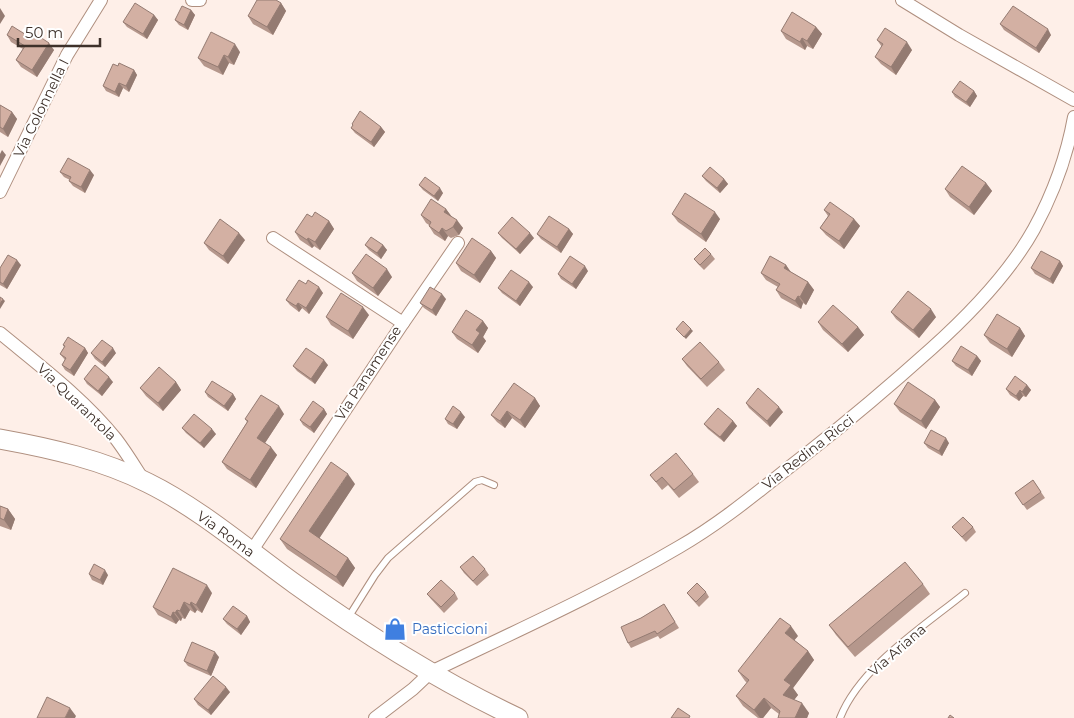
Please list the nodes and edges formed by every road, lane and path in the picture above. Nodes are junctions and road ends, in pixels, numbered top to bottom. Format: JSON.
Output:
{"nodes":[{"id":1,"x":101,"y":0,"type":"edge"},
{"id":2,"x":192,"y":0,"type":"edge"},
{"id":3,"x":200,"y":0,"type":"edge"},
{"id":4,"x":902,"y":0,"type":"edge"},
{"id":5,"x":1074,"y":100,"type":"edge"},
{"id":6,"x":1074,"y":117,"type":"edge"},
{"id":7,"x":0,"y":192,"type":"edge"},
{"id":8,"x":273,"y":238,"type":"dead end"},
{"id":9,"x":458,"y":243,"type":"dead end"},
{"id":10,"x":403,"y":323,"type":"junction"},
{"id":11,"x":0,"y":333,"type":"edge"},
{"id":12,"x":0,"y":440,"type":"edge"},
{"id":13,"x":144,"y":481,"type":"junction"},
{"id":14,"x":494,"y":485,"type":"dead end"},
{"id":15,"x":251,"y":552,"type":"junction"},
{"id":16,"x":965,"y":593,"type":"dead end"},
{"id":17,"x":347,"y":621,"type":"junction"},
{"id":18,"x":431,"y":672,"type":"junction"},
{"id":19,"x":375,"y":718,"type":"edge"},
{"id":20,"x":518,"y":718,"type":"edge"},
{"id":21,"x":840,"y":718,"type":"edge"}],
"edges":[{"from":1,"to":7,"type":"street","name":"Via Colonnella I"},
{"from":2,"to":3,"type":"street"},
{"from":4,"to":5,"type":"street"},
{"from":6,"to":18,"type":"street","name":"Via Redina Ricci"},
{"from":8,"to":10,"type":"street","name":"Via Panamense"},
{"from":9,"to":10,"type":"street"},
{"from":10,"to":15,"type":"street","name":"Via Panamense"},
{"from":11,"to":13,"type":"street","name":"Via Quarantola"},
{"from":12,"to":13,"type":"main road","name":"Via Roma"},
{"from":13,"to":15,"type":"main road","name":"Via Roma"},
{"from":14,"to":17,"type":"lane"},
{"from":15,"to":17,"type":"main road","name":"Via Roma"},
{"from":16,"to":21,"type":"lane","name":"Via Ariana"},
{"from":17,"to":18,"type":"main road","name":"Via Roma"},
{"from":18,"to":19,"type":"street","name":"Via Redina Ricci"},
{"from":18,"to":20,"type":"main road"}]}
